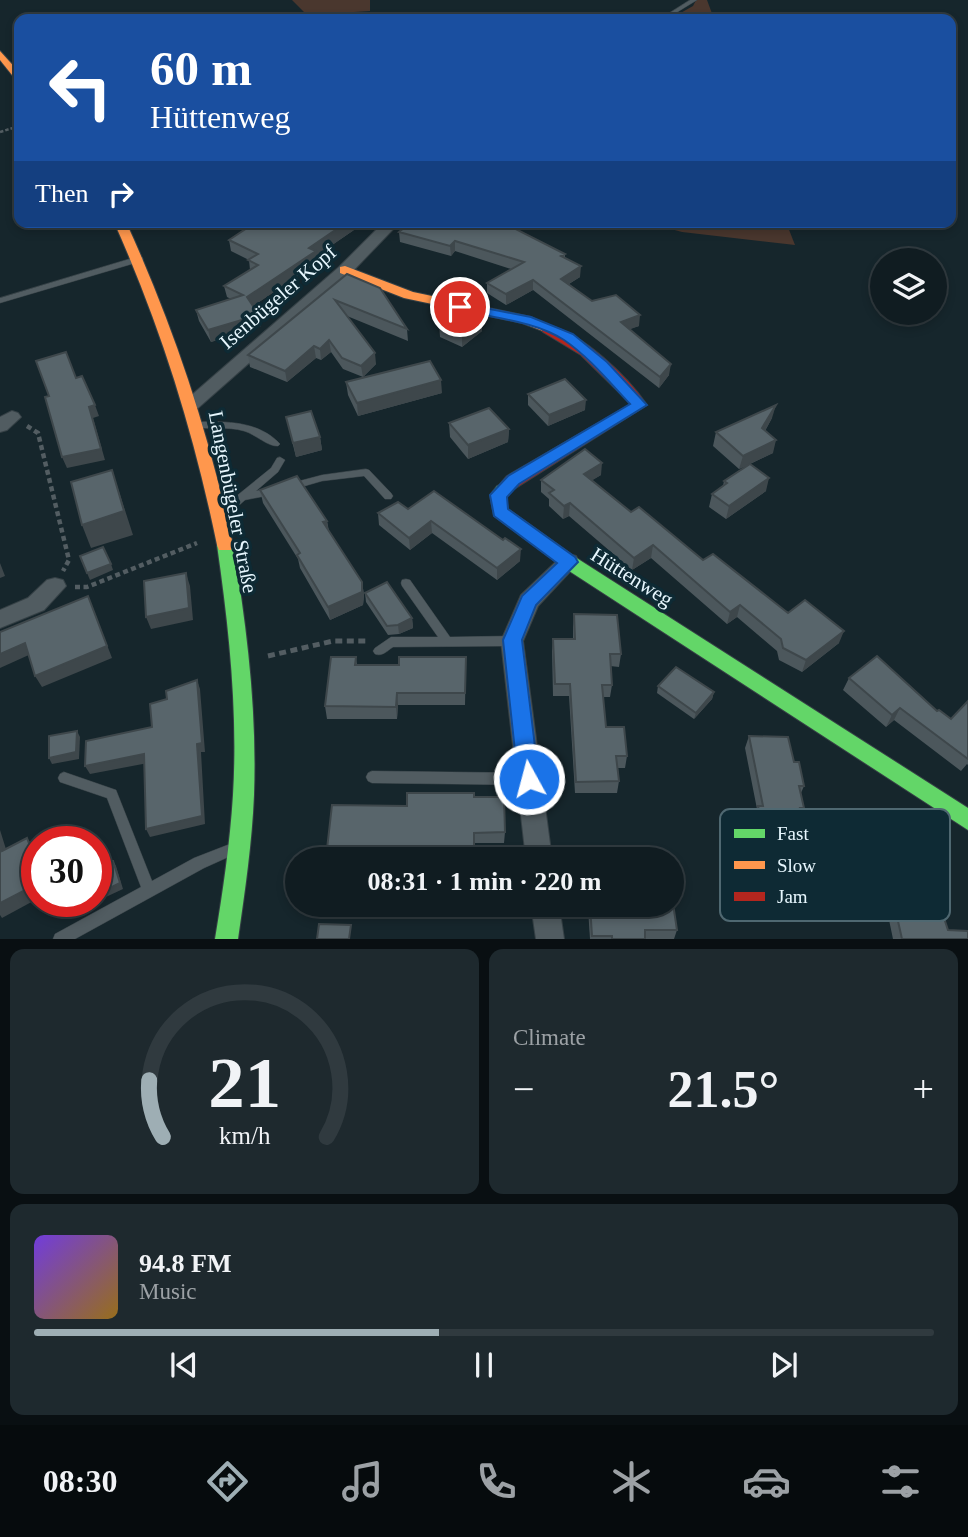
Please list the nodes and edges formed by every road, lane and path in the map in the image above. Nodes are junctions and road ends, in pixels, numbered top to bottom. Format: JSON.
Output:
{"nodes":[{"id":1,"x":694,"y":0,"type":"edge"},
{"id":2,"x":671,"y":14,"type":"edge"},
{"id":3,"x":0,"y":54,"type":"edge"},
{"id":4,"x":14,"y":72,"type":"edge"},
{"id":5,"x":123,"y":228,"type":"edge"},
{"id":6,"x":387,"y":228,"type":"edge"},
{"id":7,"x":139,"y":259,"type":"junction"},
{"id":8,"x":345,"y":270,"type":"junction"},
{"id":9,"x":0,"y":301,"type":"edge"},
{"id":10,"x":192,"y":404,"type":"junction"},
{"id":11,"x":6,"y":421,"type":"edge"},
{"id":12,"x":197,"y":425,"type":"junction"},
{"id":13,"x":275,"y":444,"type":"dead end"},
{"id":14,"x":280,"y":460,"type":"dead end"},
{"id":15,"x":388,"y":496,"type":"dead end"},
{"id":16,"x":243,"y":497,"type":"junction"},
{"id":17,"x":219,"y":517,"type":"junction"},
{"id":18,"x":221,"y":534,"type":"junction"},
{"id":19,"x":569,"y":562,"type":"junction"},
{"id":20,"x":405,"y":583,"type":"dead end"},
{"id":21,"x":55,"y":586,"type":"junction"},
{"id":22,"x":0,"y":619,"type":"edge"},
{"id":23,"x":512,"y":640,"type":"junction"},
{"id":24,"x":447,"y":641,"type":"junction"},
{"id":25,"x":391,"y":642,"type":"junction"},
{"id":26,"x":379,"y":651,"type":"dead end"},
{"id":27,"x":238,"y":663,"type":"junction"},
{"id":28,"x":372,"y":777,"type":"dead end"},
{"id":29,"x":64,"y":778,"type":"dead end"},
{"id":30,"x":529,"y":779,"type":"junction"},
{"id":31,"x":968,"y":820,"type":"edge"},
{"id":32,"x":239,"y":846,"type":"junction"},
{"id":33,"x":538,"y":847,"type":"edge"},
{"id":34,"x":149,"y":891,"type":"junction"},
{"id":35,"x":547,"y":917,"type":"edge"},
{"id":36,"x":60,"y":939,"type":"edge"},
{"id":37,"x":226,"y":939,"type":"edge"},
{"id":38,"x":550,"y":939,"type":"edge"}],
"edges":[{"from":1,"to":2,"type":"lane"},
{"from":3,"to":4,"type":"street"},
{"from":5,"to":7,"type":"street","name":"Langenbügeler Straße"},
{"from":6,"to":8,"type":"street","name":"Isenbügeler Kopf"},
{"from":7,"to":9,"type":"lane"},
{"from":7,"to":10,"type":"street","name":"Langenbügeler Straße"},
{"from":8,"to":10,"type":"street","name":"Isenbügeler Kopf"},
{"from":8,"to":19,"type":"street","name":"Hüttenweg"},
{"from":10,"to":12,"type":"street","name":"Langenbügeler Straße"},
{"from":11,"to":21,"type":"path"},
{"from":12,"to":13,"type":"lane"},
{"from":12,"to":17,"type":"street","name":"Langenbügeler Straße"},
{"from":14,"to":16,"type":"lane"},
{"from":15,"to":16,"type":"lane"},
{"from":16,"to":17,"type":"lane"},
{"from":17,"to":18,"type":"street","name":"Langenbügeler Straße"},
{"from":18,"to":21,"type":"path"},
{"from":18,"to":27,"type":"street","name":"Langenbügeler Straße"},
{"from":19,"to":23,"type":"street"},
{"from":19,"to":31,"type":"street","name":"Hüttenweg"},
{"from":20,"to":24,"type":"lane"},
{"from":21,"to":22,"type":"street"},
{"from":23,"to":24,"type":"lane"},
{"from":23,"to":30,"type":"street"},
{"from":24,"to":25,"type":"lane"},
{"from":25,"to":26,"type":"lane"},
{"from":25,"to":27,"type":"path"},
{"from":27,"to":32,"type":"street","name":"Langenbügeler Straße"},
{"from":28,"to":30,"type":"lane"},
{"from":29,"to":34,"type":"lane"},
{"from":30,"to":33,"type":"street"},
{"from":32,"to":34,"type":"lane"},
{"from":32,"to":37,"type":"street","name":"Langenbügeler Straße"},
{"from":34,"to":36,"type":"lane"},
{"from":35,"to":38,"type":"street"}]}
